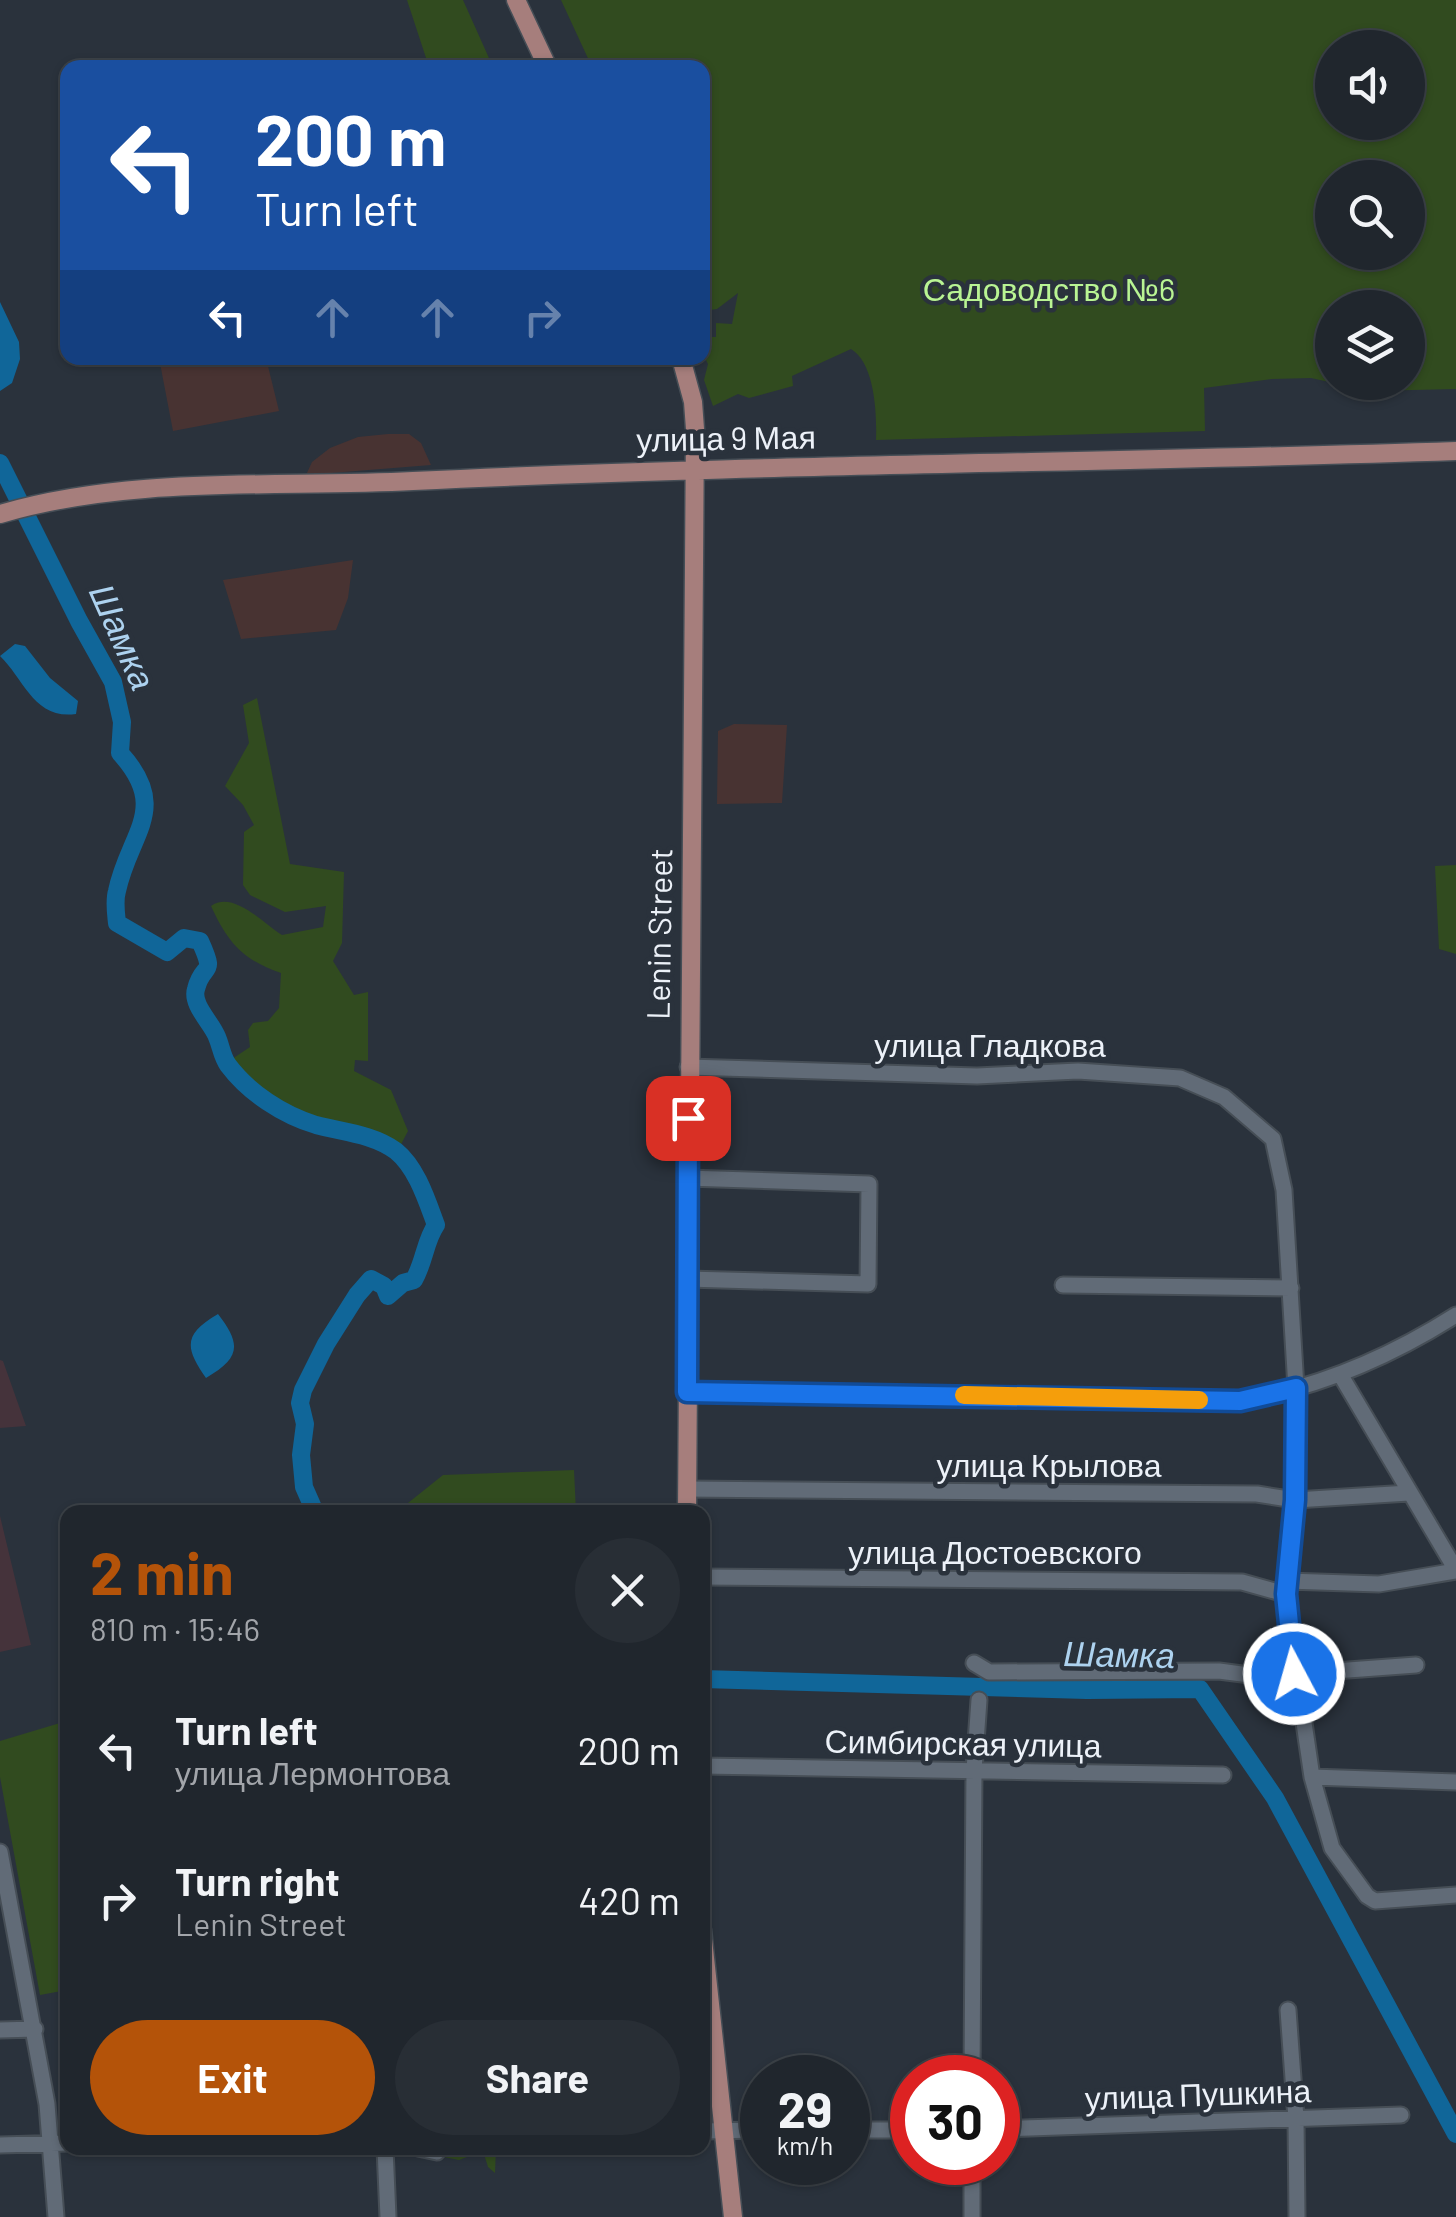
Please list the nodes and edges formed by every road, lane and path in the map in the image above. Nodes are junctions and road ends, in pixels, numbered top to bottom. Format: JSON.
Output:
{"nodes":[{"id":1,"x":516,"y":0,"type":"edge"},
{"id":2,"x":544,"y":60,"type":"edge"},
{"id":3,"x":683,"y":365,"type":"edge"},
{"id":4,"x":1456,"y":451,"type":"edge"},
{"id":5,"x":694,"y":468,"type":"junction"},
{"id":6,"x":2,"y":513,"type":"edge"},
{"id":7,"x":688,"y":1067,"type":"junction"},
{"id":8,"x":688,"y":1178,"type":"junction"},
{"id":9,"x":688,"y":1279,"type":"junction"},
{"id":10,"x":1063,"y":1285,"type":"dead end"},
{"id":11,"x":1291,"y":1288,"type":"junction"},
{"id":12,"x":1456,"y":1315,"type":"edge"},
{"id":13,"x":1340,"y":1374,"type":"junction"},
{"id":14,"x":1296,"y":1388,"type":"junction"},
{"id":15,"x":687,"y":1392,"type":"junction"},
{"id":16,"x":687,"y":1489,"type":"junction"},
{"id":17,"x":1410,"y":1493,"type":"junction"},
{"id":18,"x":1295,"y":1500,"type":"junction"},
{"id":19,"x":686,"y":1505,"type":"edge"},
{"id":20,"x":1456,"y":1570,"type":"edge"},
{"id":21,"x":710,"y":1577,"type":"edge"},
{"id":22,"x":1286,"y":1588,"type":"junction"},
{"id":23,"x":1416,"y":1665,"type":"dead end"},
{"id":24,"x":980,"y":1669,"type":"dead end"},
{"id":25,"x":1294,"y":1674,"type":"junction"},
{"id":26,"x":978,"y":1700,"type":"dead end"},
{"id":27,"x":710,"y":1766,"type":"edge"},
{"id":28,"x":974,"y":1770,"type":"junction"},
{"id":29,"x":1223,"y":1775,"type":"dead end"},
{"id":30,"x":1312,"y":1777,"type":"junction"},
{"id":31,"x":1456,"y":1782,"type":"edge"},
{"id":32,"x":0,"y":1852,"type":"edge"},
{"id":33,"x":1456,"y":1896,"type":"edge"},
{"id":34,"x":710,"y":2003,"type":"edge"},
{"id":35,"x":1288,"y":2010,"type":"dead end"},
{"id":36,"x":35,"y":2029,"type":"junction"},
{"id":37,"x":0,"y":2030,"type":"edge"},
{"id":38,"x":972,"y":2055,"type":"edge"},
{"id":39,"x":1401,"y":2115,"type":"dead end"},
{"id":40,"x":1296,"y":2119,"type":"junction"},
{"id":41,"x":1020,"y":2128,"type":"edge"},
{"id":42,"x":724,"y":2130,"type":"junction"},
{"id":43,"x":740,"y":2130,"type":"edge"},
{"id":44,"x":710,"y":2131,"type":"edge"},
{"id":45,"x":59,"y":2143,"type":"edge"},
{"id":46,"x":0,"y":2145,"type":"edge"},
{"id":47,"x":383,"y":2155,"type":"edge"},
{"id":48,"x":972,"y":2185,"type":"edge"},
{"id":49,"x":56,"y":2217,"type":"edge"},
{"id":50,"x":388,"y":2217,"type":"edge"},
{"id":51,"x":733,"y":2217,"type":"edge"},
{"id":52,"x":972,"y":2217,"type":"edge"},
{"id":53,"x":1297,"y":2217,"type":"edge"}],
"edges":[{"from":1,"to":2,"type":"main road"},
{"from":3,"to":5,"type":"main road","name":"Lenin Street"},
{"from":4,"to":5,"type":"main road","name":"улица 9 Мая"},
{"from":5,"to":6,"type":"main road","name":"улица 9 Мая"},
{"from":5,"to":7,"type":"main road","name":"Lenin Street"},
{"from":7,"to":8,"type":"main road","name":"Lenin Street"},
{"from":7,"to":11,"type":"street","name":"улица Гладкова"},
{"from":8,"to":9,"type":"main road","name":"Lenin Street"},
{"from":8,"to":9,"type":"street"},
{"from":9,"to":15,"type":"main road","name":"Lenin Street"},
{"from":10,"to":11,"type":"street"},
{"from":11,"to":14,"type":"street"},
{"from":12,"to":13,"type":"street"},
{"from":13,"to":14,"type":"street"},
{"from":13,"to":17,"type":"street"},
{"from":14,"to":15,"type":"street"},
{"from":14,"to":18,"type":"street"},
{"from":15,"to":16,"type":"main road","name":"Lenin Street"},
{"from":16,"to":18,"type":"street","name":"улица Крылова"},
{"from":16,"to":19,"type":"main road","name":"Lenin Street"},
{"from":17,"to":18,"type":"street","name":"улица Крылова"},
{"from":17,"to":20,"type":"street"},
{"from":18,"to":22,"type":"street"},
{"from":20,"to":22,"type":"street","name":"улица Достоевского"},
{"from":21,"to":22,"type":"street","name":"улица Достоевского"},
{"from":22,"to":25,"type":"street"},
{"from":23,"to":25,"type":"street"},
{"from":24,"to":25,"type":"street"},
{"from":25,"to":30,"type":"street"},
{"from":26,"to":28,"type":"street"},
{"from":27,"to":28,"type":"street","name":"Симбирская улица"},
{"from":28,"to":29,"type":"street","name":"Симбирская улица"},
{"from":28,"to":38,"type":"street"},
{"from":30,"to":31,"type":"street"},
{"from":30,"to":33,"type":"street"},
{"from":32,"to":36,"type":"street"},
{"from":34,"to":42,"type":"main road"},
{"from":35,"to":40,"type":"street"},
{"from":36,"to":37,"type":"street"},
{"from":36,"to":45,"type":"street"},
{"from":39,"to":40,"type":"street","name":"улица Пушкина"},
{"from":40,"to":41,"type":"street","name":"улица Пушкина"},
{"from":40,"to":53,"type":"street"},
{"from":42,"to":43,"type":"street"},
{"from":42,"to":44,"type":"street"},
{"from":42,"to":51,"type":"main road"},
{"from":45,"to":46,"type":"street"},
{"from":45,"to":49,"type":"street"},
{"from":47,"to":50,"type":"street"},
{"from":48,"to":52,"type":"street"}]}
